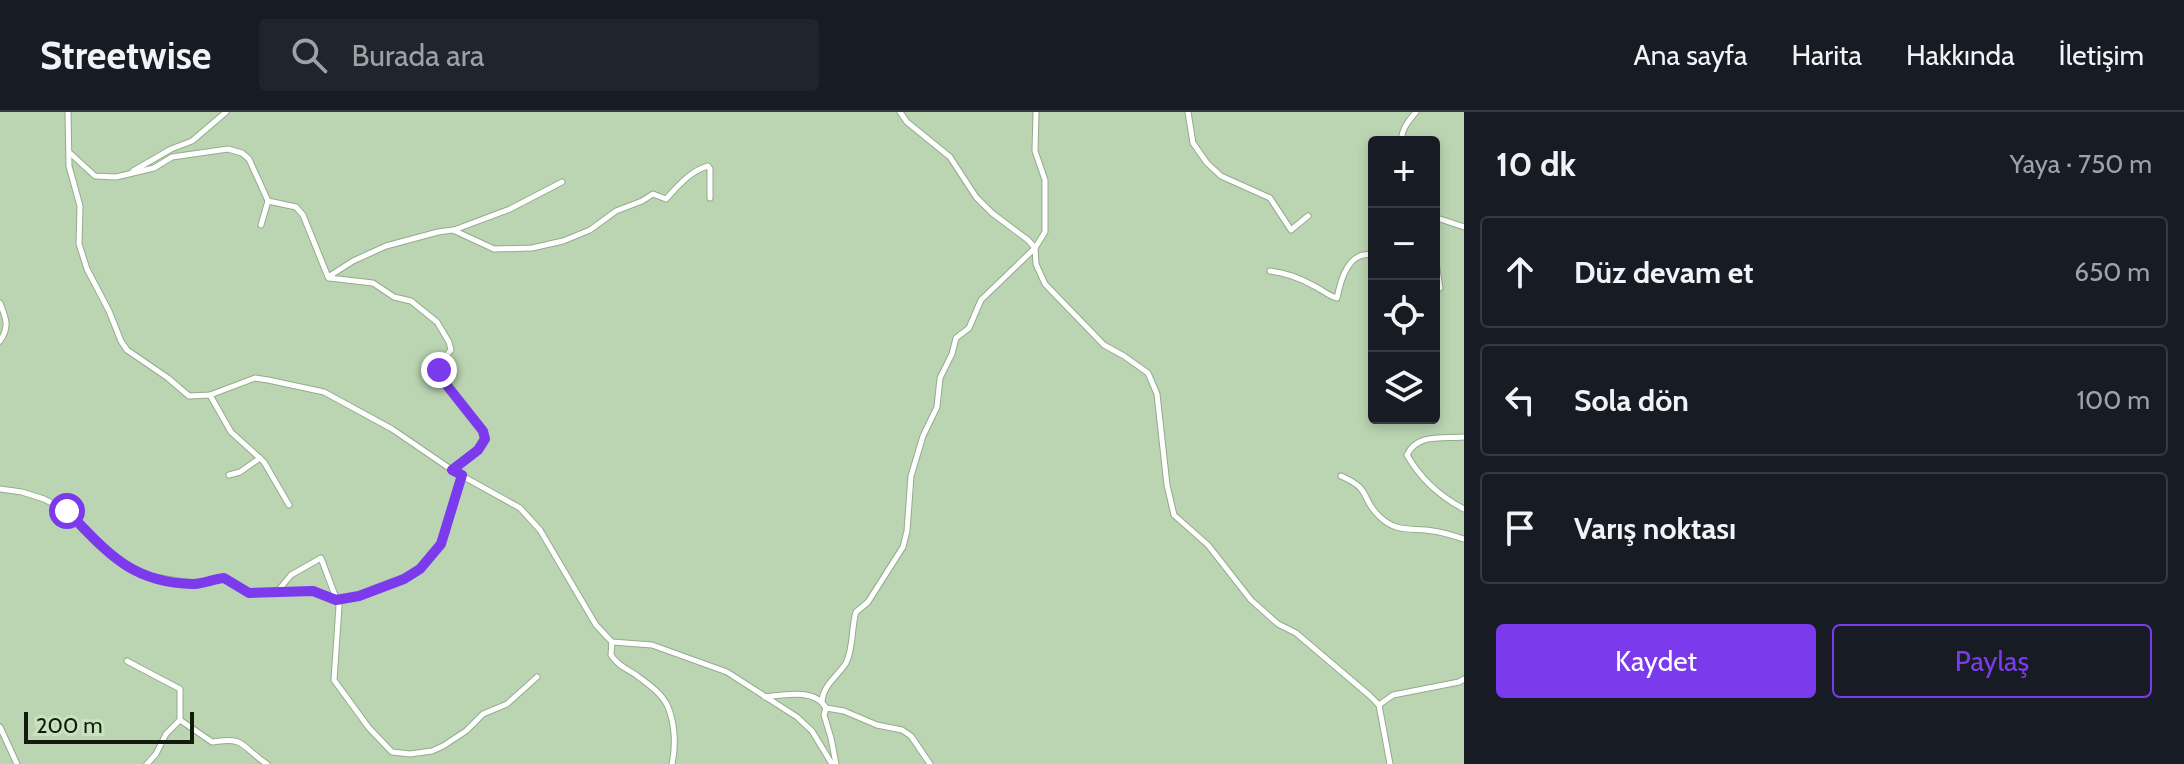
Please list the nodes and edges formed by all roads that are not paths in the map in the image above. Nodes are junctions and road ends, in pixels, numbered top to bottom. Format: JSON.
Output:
{"nodes":[{"id":1,"x":68,"y":112,"type":"edge"},
{"id":2,"x":226,"y":112,"type":"edge"},
{"id":3,"x":900,"y":112,"type":"edge"},
{"id":4,"x":1036,"y":112,"type":"edge"},
{"id":5,"x":1188,"y":112,"type":"edge"},
{"id":6,"x":1416,"y":112,"type":"edge"},
{"id":7,"x":1401,"y":136,"type":"edge"},
{"id":8,"x":70,"y":154,"type":"junction"},
{"id":9,"x":132,"y":174,"type":"junction"},
{"id":10,"x":562,"y":182,"type":"dead end"},
{"id":11,"x":710,"y":198,"type":"dead end"},
{"id":12,"x":268,"y":201,"type":"junction"},
{"id":13,"x":1308,"y":216,"type":"dead end"},
{"id":14,"x":1440,"y":219,"type":"edge"},
{"id":15,"x":261,"y":225,"type":"dead end"},
{"id":16,"x":1464,"y":227,"type":"edge"},
{"id":17,"x":453,"y":230,"type":"junction"},
{"id":18,"x":1035,"y":248,"type":"junction"},
{"id":19,"x":1368,"y":255,"type":"edge"},
{"id":20,"x":1270,"y":271,"type":"dead end"},
{"id":21,"x":328,"y":277,"type":"junction"},
{"id":22,"x":0,"y":303,"type":"edge"},
{"id":23,"x":0,"y":341,"type":"edge"},
{"id":24,"x":210,"y":395,"type":"junction"},
{"id":25,"x":1464,"y":437,"type":"edge"},
{"id":26,"x":260,"y":458,"type":"junction"},
{"id":27,"x":452,"y":470,"type":"junction"},
{"id":28,"x":229,"y":475,"type":"dead end"},
{"id":29,"x":462,"y":475,"type":"junction"},
{"id":30,"x":1341,"y":476,"type":"dead end"},
{"id":31,"x":0,"y":489,"type":"edge"},
{"id":32,"x":289,"y":505,"type":"dead end"},
{"id":33,"x":1464,"y":509,"type":"edge"},
{"id":34,"x":1464,"y":539,"type":"edge"},
{"id":35,"x":276,"y":593,"type":"junction"},
{"id":36,"x":336,"y":600,"type":"junction"},
{"id":37,"x":612,"y":642,"type":"junction"},
{"id":38,"x":127,"y":661,"type":"dead end"},
{"id":39,"x":537,"y":677,"type":"dead end"},
{"id":40,"x":1464,"y":679,"type":"edge"},
{"id":41,"x":765,"y":697,"type":"junction"},
{"id":42,"x":822,"y":701,"type":"junction"},
{"id":43,"x":1379,"y":705,"type":"junction"},
{"id":44,"x":826,"y":708,"type":"junction"},
{"id":45,"x":180,"y":720,"type":"junction"},
{"id":46,"x":0,"y":727,"type":"edge"},
{"id":47,"x":17,"y":764,"type":"edge"},
{"id":48,"x":147,"y":764,"type":"edge"},
{"id":49,"x":267,"y":764,"type":"edge"},
{"id":50,"x":672,"y":764,"type":"edge"},
{"id":51,"x":834,"y":764,"type":"edge"},
{"id":52,"x":930,"y":764,"type":"edge"},
{"id":53,"x":1390,"y":764,"type":"edge"}],
"edges":[{"from":1,"to":8,"type":"street"},
{"from":2,"to":9,"type":"street"},
{"from":3,"to":18,"type":"street"},
{"from":4,"to":18,"type":"street"},
{"from":5,"to":13,"type":"street"},
{"from":6,"to":7,"type":"street"},
{"from":8,"to":9,"type":"street"},
{"from":8,"to":24,"type":"street"},
{"from":9,"to":12,"type":"street"},
{"from":10,"to":17,"type":"street"},
{"from":11,"to":17,"type":"street"},
{"from":12,"to":15,"type":"street"},
{"from":12,"to":21,"type":"street"},
{"from":14,"to":16,"type":"street"},
{"from":17,"to":21,"type":"street"},
{"from":18,"to":42,"type":"street"},
{"from":18,"to":43,"type":"street"},
{"from":19,"to":20,"type":"street"},
{"from":21,"to":27,"type":"street"},
{"from":22,"to":23,"type":"street"},
{"from":24,"to":26,"type":"street"},
{"from":24,"to":27,"type":"street"},
{"from":25,"to":33,"type":"street"},
{"from":26,"to":28,"type":"street"},
{"from":26,"to":32,"type":"street"},
{"from":27,"to":29,"type":"street"},
{"from":29,"to":36,"type":"street"},
{"from":29,"to":37,"type":"street"},
{"from":30,"to":34,"type":"street"},
{"from":31,"to":35,"type":"street"},
{"from":35,"to":36,"type":"street"},
{"from":35,"to":36,"type":"street"},
{"from":36,"to":39,"type":"street"},
{"from":37,"to":41,"type":"street"},
{"from":37,"to":50,"type":"street"},
{"from":38,"to":45,"type":"street"},
{"from":40,"to":43,"type":"street"},
{"from":41,"to":42,"type":"street"},
{"from":41,"to":51,"type":"street"},
{"from":42,"to":44,"type":"street"},
{"from":43,"to":53,"type":"street"},
{"from":44,"to":51,"type":"street"},
{"from":44,"to":52,"type":"street"},
{"from":45,"to":48,"type":"street"},
{"from":45,"to":49,"type":"street"},
{"from":46,"to":47,"type":"street"}]}
